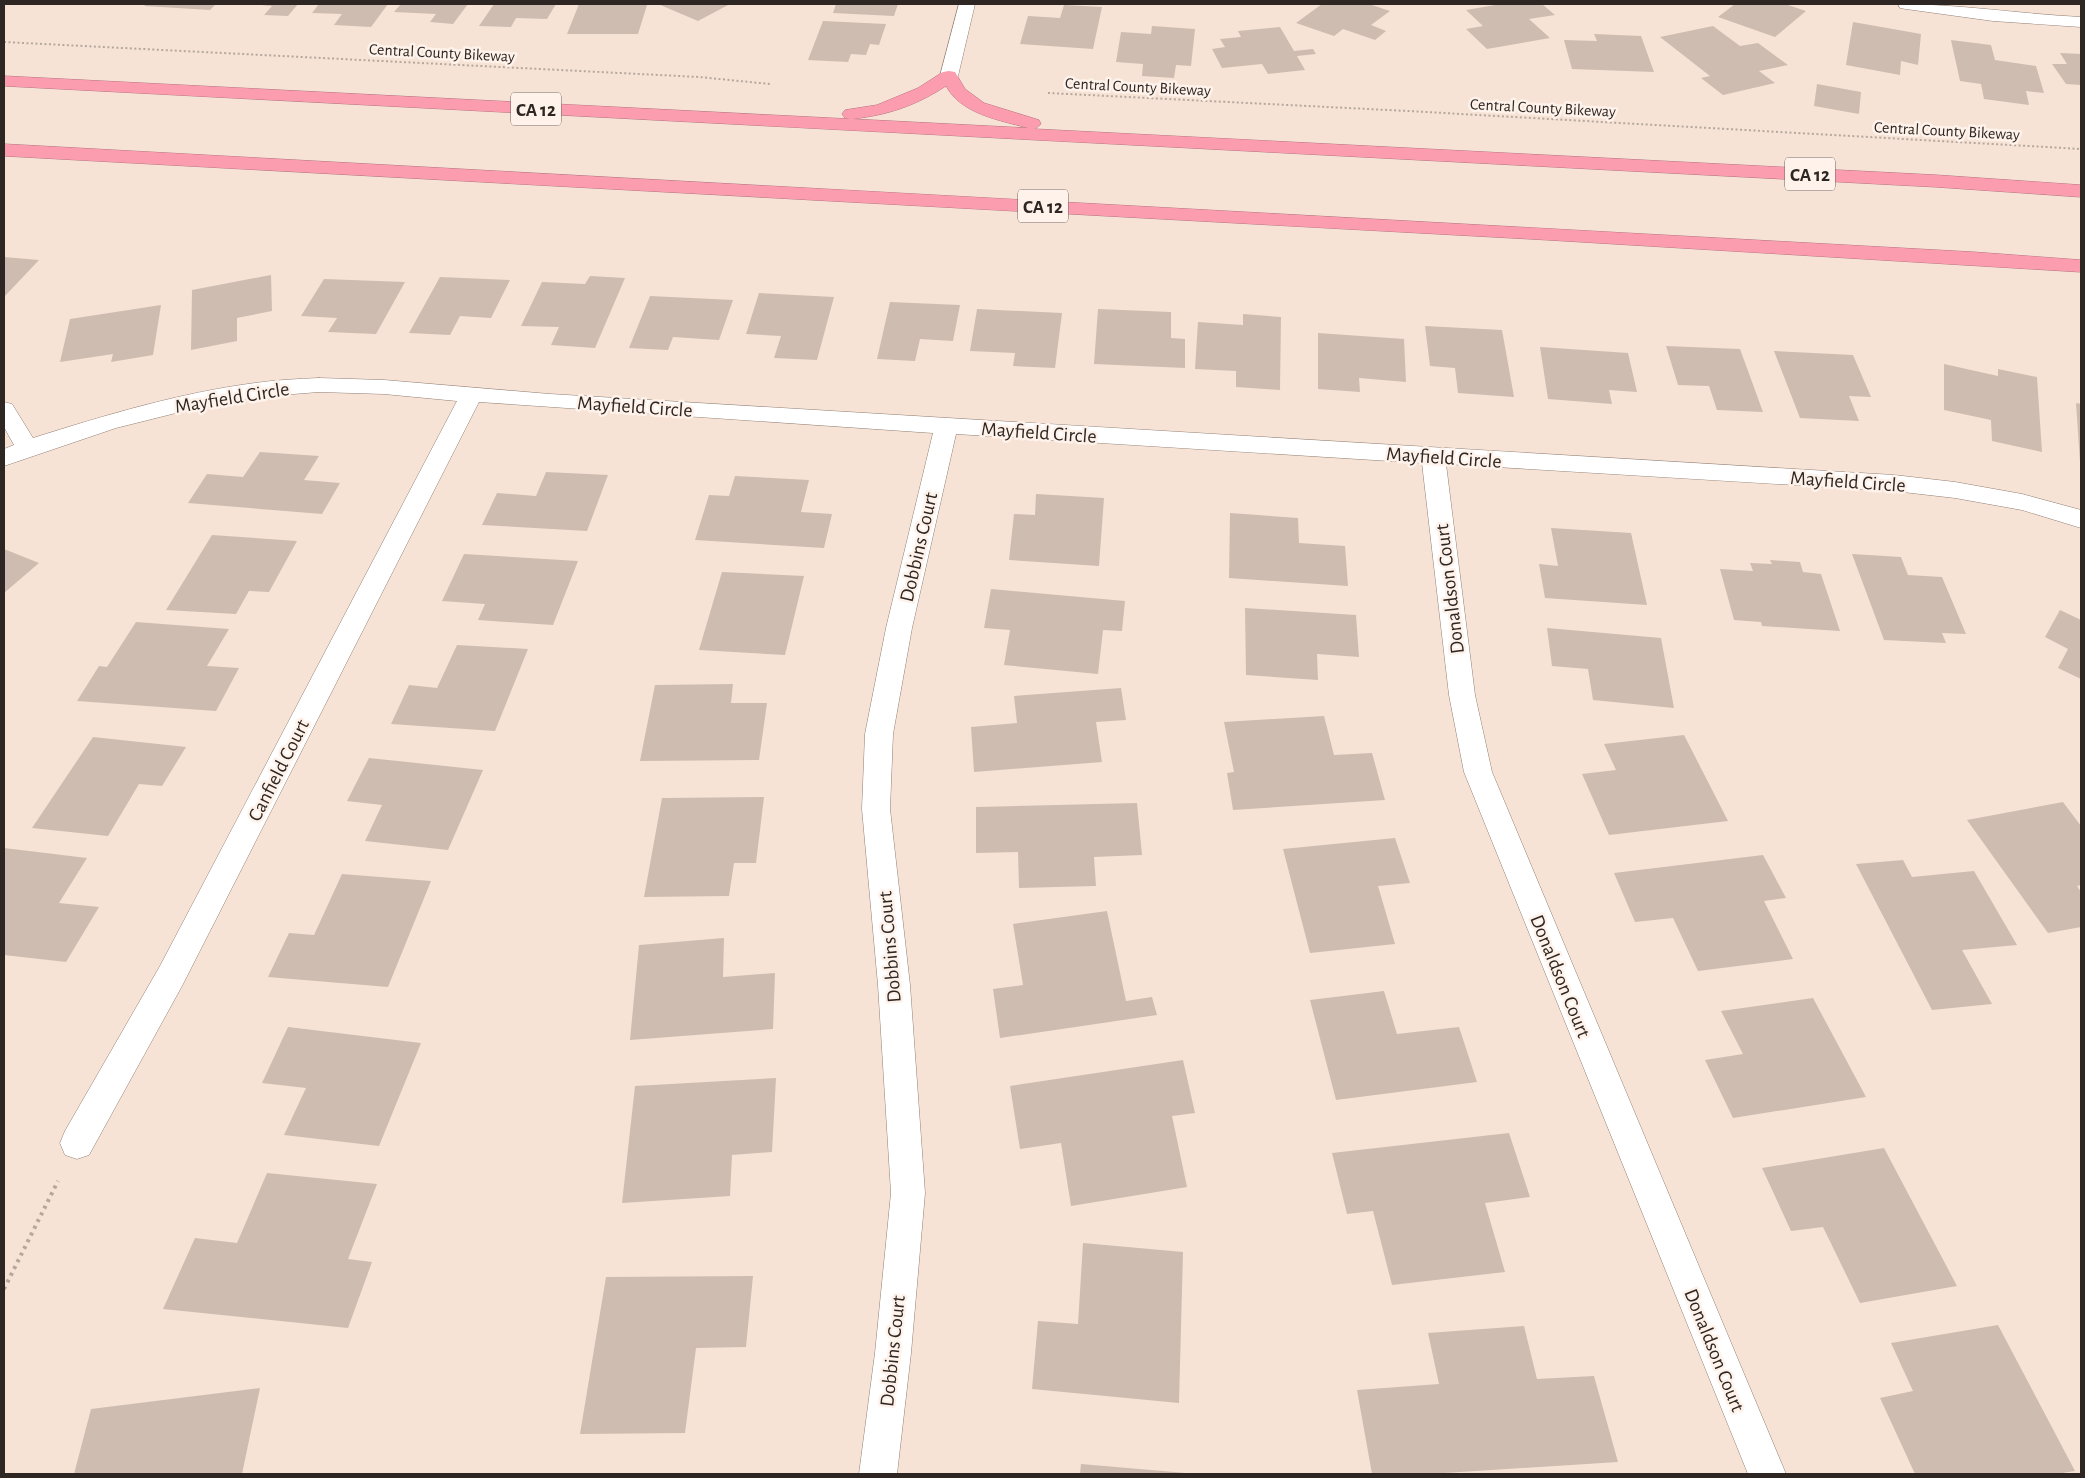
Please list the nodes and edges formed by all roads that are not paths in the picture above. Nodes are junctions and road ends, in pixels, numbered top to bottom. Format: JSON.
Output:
{"nodes":[{"id":1,"x":967,"y":4,"type":"edge"},
{"id":2,"x":1906,"y":4,"type":"edge"},
{"id":3,"x":2081,"y":22,"type":"edge"},
{"id":4,"x":949,"y":76,"type":"junction"},
{"id":5,"x":4,"y":81,"type":"edge"},
{"id":6,"x":792,"y":122,"type":"junction"},
{"id":7,"x":1068,"y":136,"type":"junction"},
{"id":8,"x":4,"y":150,"type":"edge"},
{"id":9,"x":2081,"y":192,"type":"edge"},
{"id":10,"x":2081,"y":266,"type":"edge"},
{"id":11,"x":472,"y":394,"type":"junction"},
{"id":12,"x":4,"y":409,"type":"edge"},
{"id":13,"x":946,"y":426,"type":"junction"},
{"id":14,"x":28,"y":448,"type":"junction"},
{"id":15,"x":1434,"y":456,"type":"junction"},
{"id":16,"x":4,"y":458,"type":"edge"},
{"id":17,"x":2081,"y":519,"type":"edge"},
{"id":18,"x":77,"y":1142,"type":"road end"},
{"id":19,"x":878,"y":1474,"type":"edge"},
{"id":20,"x":1767,"y":1474,"type":"edge"}],
"edges":[{"from":1,"to":4,"type":"street"},
{"from":2,"to":3,"type":"street"},
{"from":4,"to":6,"type":"highway"},
{"from":4,"to":7,"type":"highway"},
{"from":5,"to":6,"type":"highway","number":"CA 12"},
{"from":6,"to":7,"type":"highway","number":"CA 12"},
{"from":7,"to":9,"type":"highway","number":"CA 12"},
{"from":8,"to":10,"type":"highway","number":"CA 12"},
{"from":11,"to":13,"type":"street","name":"Mayfield Circle"},
{"from":11,"to":14,"type":"street","name":"Mayfield Circle"},
{"from":11,"to":18,"type":"street","name":"Canfield Court"},
{"from":12,"to":14,"type":"street"},
{"from":13,"to":15,"type":"street","name":"Mayfield Circle"},
{"from":13,"to":19,"type":"street","name":"Dobbins Court"},
{"from":14,"to":16,"type":"street","name":"Mayfield Circle"},
{"from":15,"to":17,"type":"street","name":"Mayfield Circle"},
{"from":15,"to":20,"type":"street","name":"Donaldson Court"}]}
